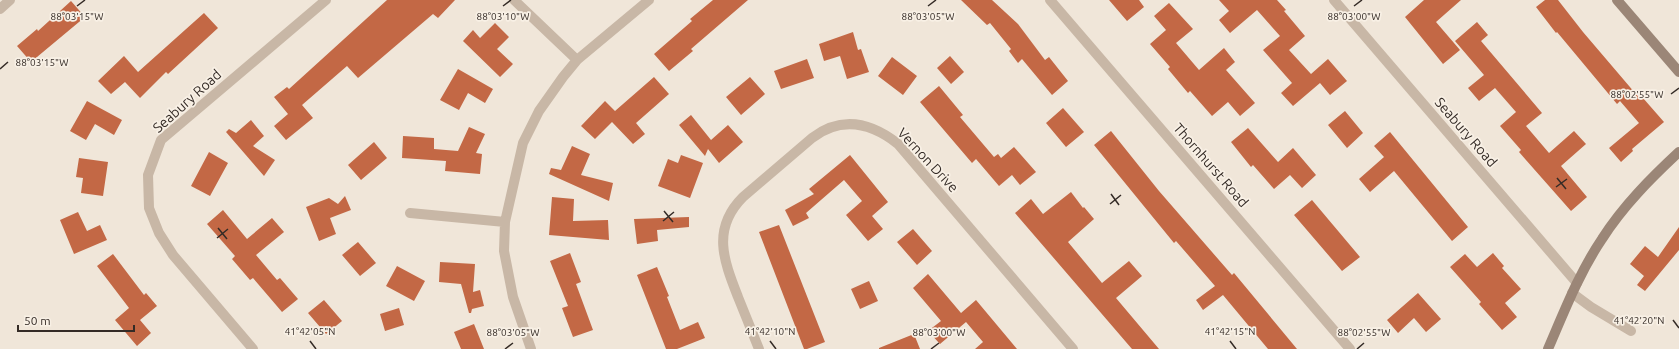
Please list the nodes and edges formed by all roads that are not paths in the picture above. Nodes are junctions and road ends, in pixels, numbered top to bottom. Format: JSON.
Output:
{"nodes":[{"id":1,"x":10,"y":0,"type":"edge"},
{"id":2,"x":326,"y":0,"type":"edge"},
{"id":3,"x":514,"y":0,"type":"edge"},
{"id":4,"x":649,"y":0,"type":"edge"},
{"id":5,"x":1050,"y":0,"type":"edge"},
{"id":6,"x":1334,"y":0,"type":"edge"},
{"id":7,"x":1617,"y":0,"type":"edge"},
{"id":8,"x":0,"y":9,"type":"edge"},
{"id":9,"x":577,"y":60,"type":"junction"},
{"id":10,"x":1679,"y":72,"type":"edge"},
{"id":11,"x":1679,"y":152,"type":"edge"},
{"id":12,"x":410,"y":213,"type":"dead end"},
{"id":13,"x":505,"y":222,"type":"junction"},
{"id":14,"x":1577,"y":282,"type":"junction"},
{"id":15,"x":1572,"y":293,"type":"junction"},
{"id":16,"x":1631,"y":331,"type":"dead end"},
{"id":17,"x":253,"y":349,"type":"edge"},
{"id":18,"x":531,"y":349,"type":"edge"},
{"id":19,"x":759,"y":349,"type":"edge"},
{"id":20,"x":1073,"y":349,"type":"edge"},
{"id":21,"x":1350,"y":349,"type":"edge"},
{"id":22,"x":1548,"y":349,"type":"edge"}],
"edges":[{"from":1,"to":8,"type":"street"},
{"from":2,"to":17,"type":"street","name":"Seabury Road"},
{"from":3,"to":9,"type":"street"},
{"from":4,"to":9,"type":"street"},
{"from":5,"to":21,"type":"street","name":"Thornhurst Road"},
{"from":6,"to":14,"type":"street","name":"Seabury Road"},
{"from":7,"to":10,"type":"street"},
{"from":9,"to":13,"type":"street"},
{"from":11,"to":14,"type":"street"},
{"from":12,"to":13,"type":"street"},
{"from":13,"to":18,"type":"street"},
{"from":14,"to":15,"type":"street"},
{"from":15,"to":16,"type":"street"},
{"from":15,"to":22,"type":"street"},
{"from":19,"to":20,"type":"street","name":"Vernon Drive"}]}
